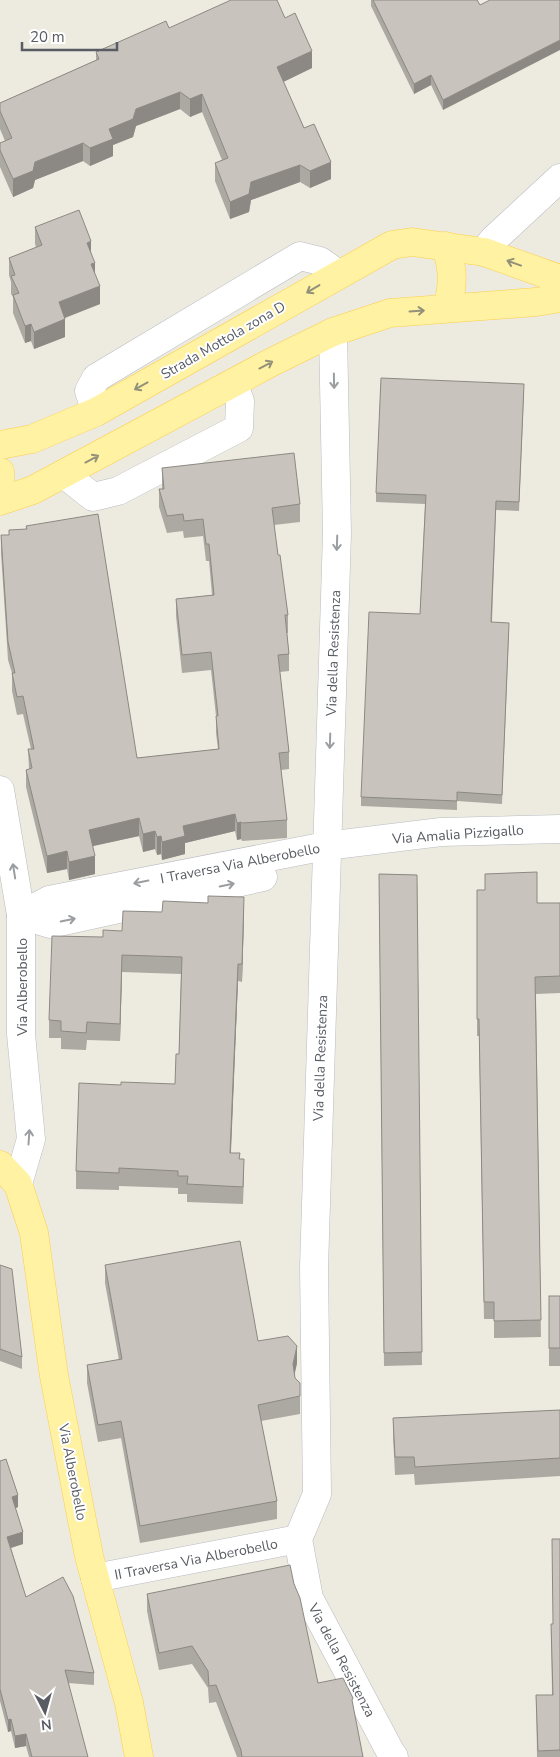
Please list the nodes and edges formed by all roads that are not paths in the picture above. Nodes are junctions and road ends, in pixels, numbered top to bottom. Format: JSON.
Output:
{"nodes":[{"id":1,"x":560,"y":178,"type":"edge"},
{"id":2,"x":446,"y":246,"type":"junction"},
{"id":3,"x":484,"y":252,"type":"junction"},
{"id":4,"x":560,"y":279,"type":"edge"},
{"id":5,"x":560,"y":298,"type":"edge"},
{"id":6,"x":447,"y":308,"type":"junction"},
{"id":7,"x":333,"y":332,"type":"junction"},
{"id":8,"x":233,"y":382,"type":"junction"},
{"id":9,"x":0,"y":445,"type":"edge"},
{"id":10,"x":0,"y":472,"type":"edge"},
{"id":11,"x":64,"y":474,"type":"junction"},
{"id":12,"x":0,"y":479,"type":"edge"},
{"id":13,"x":0,"y":501,"type":"edge"},
{"id":14,"x":0,"y":790,"type":"edge"},
{"id":15,"x":560,"y":829,"type":"edge"},
{"id":16,"x":326,"y":846,"type":"junction"},
{"id":17,"x":21,"y":915,"type":"junction"},
{"id":18,"x":9,"y":1175,"type":"edge"},
{"id":19,"x":298,"y":1540,"type":"junction"},
{"id":20,"x":95,"y":1578,"type":"junction"},
{"id":21,"x":138,"y":1757,"type":"edge"},
{"id":22,"x":394,"y":1757,"type":"edge"}],
"edges":[{"from":1,"to":3,"type":"street"},
{"from":2,"to":3,"type":"main road","name":"Strada Mottola zona D"},
{"from":2,"to":6,"type":"main road"},
{"from":2,"to":9,"type":"main road","name":"Strada Mottola zona D"},
{"from":4,"to":3,"type":"main road","name":"Strada Mottola zona D","one_way":true},
{"from":5,"to":6,"type":"main road"},
{"from":7,"to":6,"type":"main road","one_way":true},
{"from":8,"to":7,"type":"main road","one_way":true},
{"from":7,"to":16,"type":"street","name":"Via della Resistenza","one_way":true},
{"from":11,"to":8,"type":"main road","one_way":true},
{"from":8,"to":11,"type":"street"},
{"from":10,"to":12,"type":"main road"},
{"from":11,"to":13,"type":"main road"},
{"from":17,"to":14,"type":"street","name":"Via Alberobello","one_way":true},
{"from":15,"to":16,"type":"street","name":"Via Amalia Pizzigallo"},
{"from":16,"to":17,"type":"street","name":"I Traversa Via Alberobello"},
{"from":16,"to":19,"type":"street","name":"Via della Resistenza"},
{"from":18,"to":17,"type":"street","name":"Via Alberobello","one_way":true},
{"from":18,"to":20,"type":"main road","name":"Via Alberobello"},
{"from":19,"to":20,"type":"street","name":"II Traversa Via Alberobello"},
{"from":19,"to":22,"type":"street","name":"Via della Resistenza"},
{"from":20,"to":21,"type":"main road","name":"Via Alberobello"}]}
